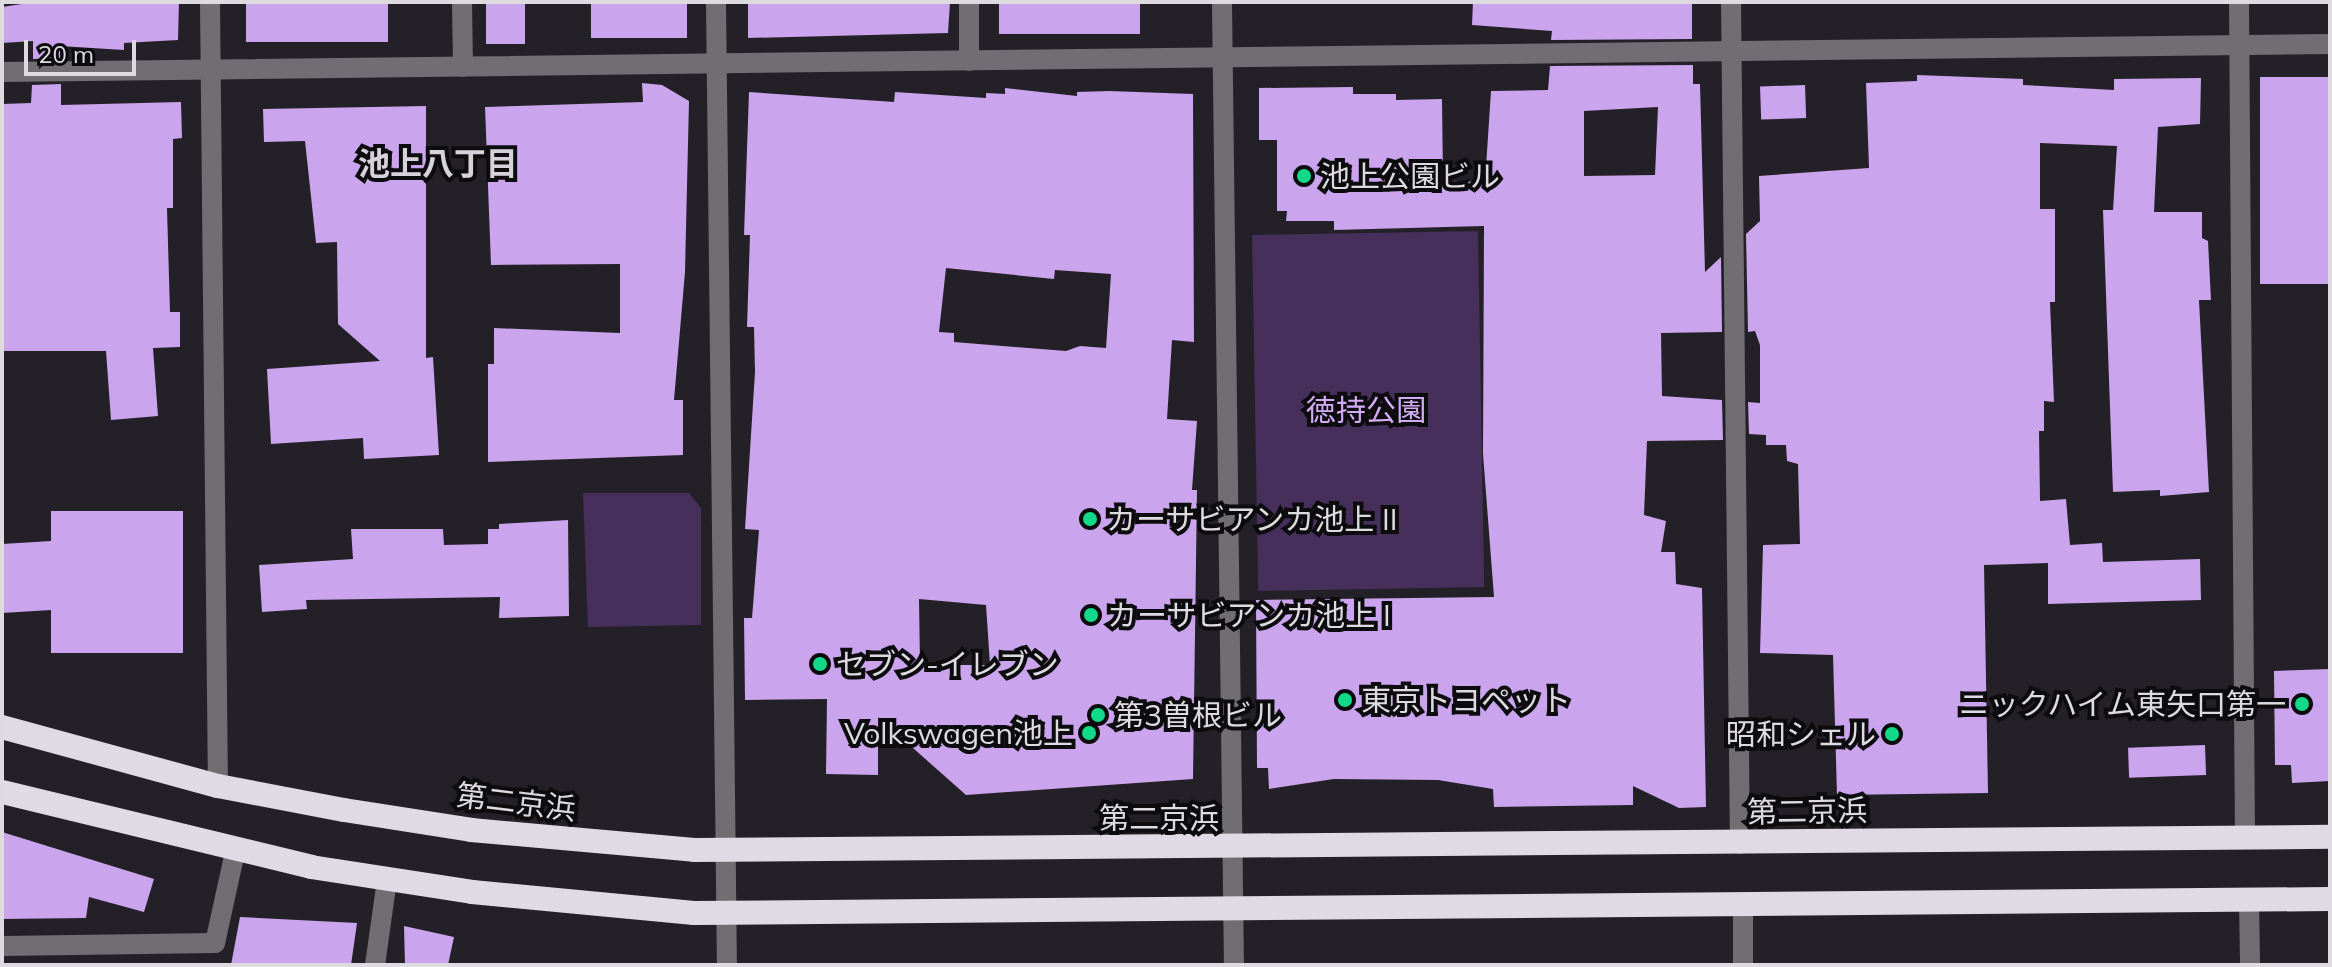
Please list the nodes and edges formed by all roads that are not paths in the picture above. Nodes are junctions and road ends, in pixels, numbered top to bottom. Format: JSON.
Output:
{"nodes":[{"id":1,"x":210,"y":2,"type":"edge"},
{"id":2,"x":462,"y":2,"type":"edge"},
{"id":3,"x":716,"y":2,"type":"edge"},
{"id":4,"x":969,"y":2,"type":"edge"},
{"id":5,"x":1222,"y":2,"type":"edge"},
{"id":6,"x":1731,"y":2,"type":"edge"},
{"id":7,"x":2239,"y":2,"type":"edge"},
{"id":8,"x":2330,"y":44,"type":"edge"},
{"id":9,"x":2240,"y":46,"type":"junction"},
{"id":10,"x":1732,"y":51,"type":"junction"},
{"id":11,"x":1223,"y":58,"type":"junction"},
{"id":12,"x":969,"y":61,"type":"junction"},
{"id":13,"x":718,"y":64,"type":"junction"},
{"id":14,"x":463,"y":67,"type":"junction"},
{"id":15,"x":210,"y":70,"type":"junction"},
{"id":16,"x":2,"y":72,"type":"edge"},
{"id":17,"x":2,"y":727,"type":"edge"},
{"id":18,"x":218,"y":786,"type":"junction"},
{"id":19,"x":2,"y":792,"type":"edge"},
{"id":20,"x":2330,"y":837,"type":"edge"},
{"id":21,"x":2245,"y":839,"type":"junction"},
{"id":22,"x":1740,"y":844,"type":"junction"},
{"id":23,"x":1231,"y":849,"type":"junction"},
{"id":24,"x":726,"y":851,"type":"junction"},
{"id":25,"x":235,"y":852,"type":"junction"},
{"id":26,"x":387,"y":880,"type":"junction"},
{"id":27,"x":2249,"y":899,"type":"junction"},
{"id":28,"x":2330,"y":899,"type":"edge"},
{"id":29,"x":1743,"y":905,"type":"junction"},
{"id":30,"x":1234,"y":910,"type":"junction"},
{"id":31,"x":727,"y":913,"type":"junction"},
{"id":32,"x":2,"y":946,"type":"edge"},
{"id":33,"x":375,"y":965,"type":"edge"},
{"id":34,"x":727,"y":965,"type":"edge"},
{"id":35,"x":1234,"y":965,"type":"edge"},
{"id":36,"x":1743,"y":965,"type":"edge"},
{"id":37,"x":2250,"y":965,"type":"edge"}],
"edges":[{"from":1,"to":15,"type":"street"},
{"from":2,"to":14,"type":"street"},
{"from":3,"to":13,"type":"street"},
{"from":4,"to":12,"type":"street"},
{"from":5,"to":11,"type":"street"},
{"from":6,"to":10,"type":"street"},
{"from":7,"to":9,"type":"street"},
{"from":8,"to":9,"type":"street"},
{"from":9,"to":10,"type":"street"},
{"from":9,"to":21,"type":"street"},
{"from":10,"to":11,"type":"street"},
{"from":10,"to":22,"type":"street"},
{"from":11,"to":12,"type":"street"},
{"from":11,"to":23,"type":"street"},
{"from":12,"to":13,"type":"street"},
{"from":13,"to":14,"type":"street"},
{"from":13,"to":24,"type":"street"},
{"from":14,"to":15,"type":"street"},
{"from":15,"to":16,"type":"street"},
{"from":15,"to":18,"type":"street"},
{"from":17,"to":18,"type":"highway","name":"第二京浜"},
{"from":18,"to":24,"type":"highway","name":"第二京浜"},
{"from":19,"to":25,"type":"highway"},
{"from":20,"to":21,"type":"highway","name":"第二京浜"},
{"from":21,"to":22,"type":"highway","name":"第二京浜"},
{"from":22,"to":23,"type":"highway","name":"第二京浜"},
{"from":23,"to":24,"type":"highway","name":"第二京浜"},
{"from":23,"to":30,"type":"street"},
{"from":24,"to":31,"type":"street"},
{"from":25,"to":26,"type":"highway"},
{"from":25,"to":32,"type":"street"},
{"from":26,"to":31,"type":"highway"},
{"from":26,"to":33,"type":"street"},
{"from":27,"to":28,"type":"highway"},
{"from":27,"to":29,"type":"highway"},
{"from":27,"to":37,"type":"street"},
{"from":29,"to":30,"type":"highway"},
{"from":29,"to":36,"type":"street"},
{"from":30,"to":31,"type":"highway"},
{"from":30,"to":35,"type":"street"},
{"from":31,"to":34,"type":"street"}]}
